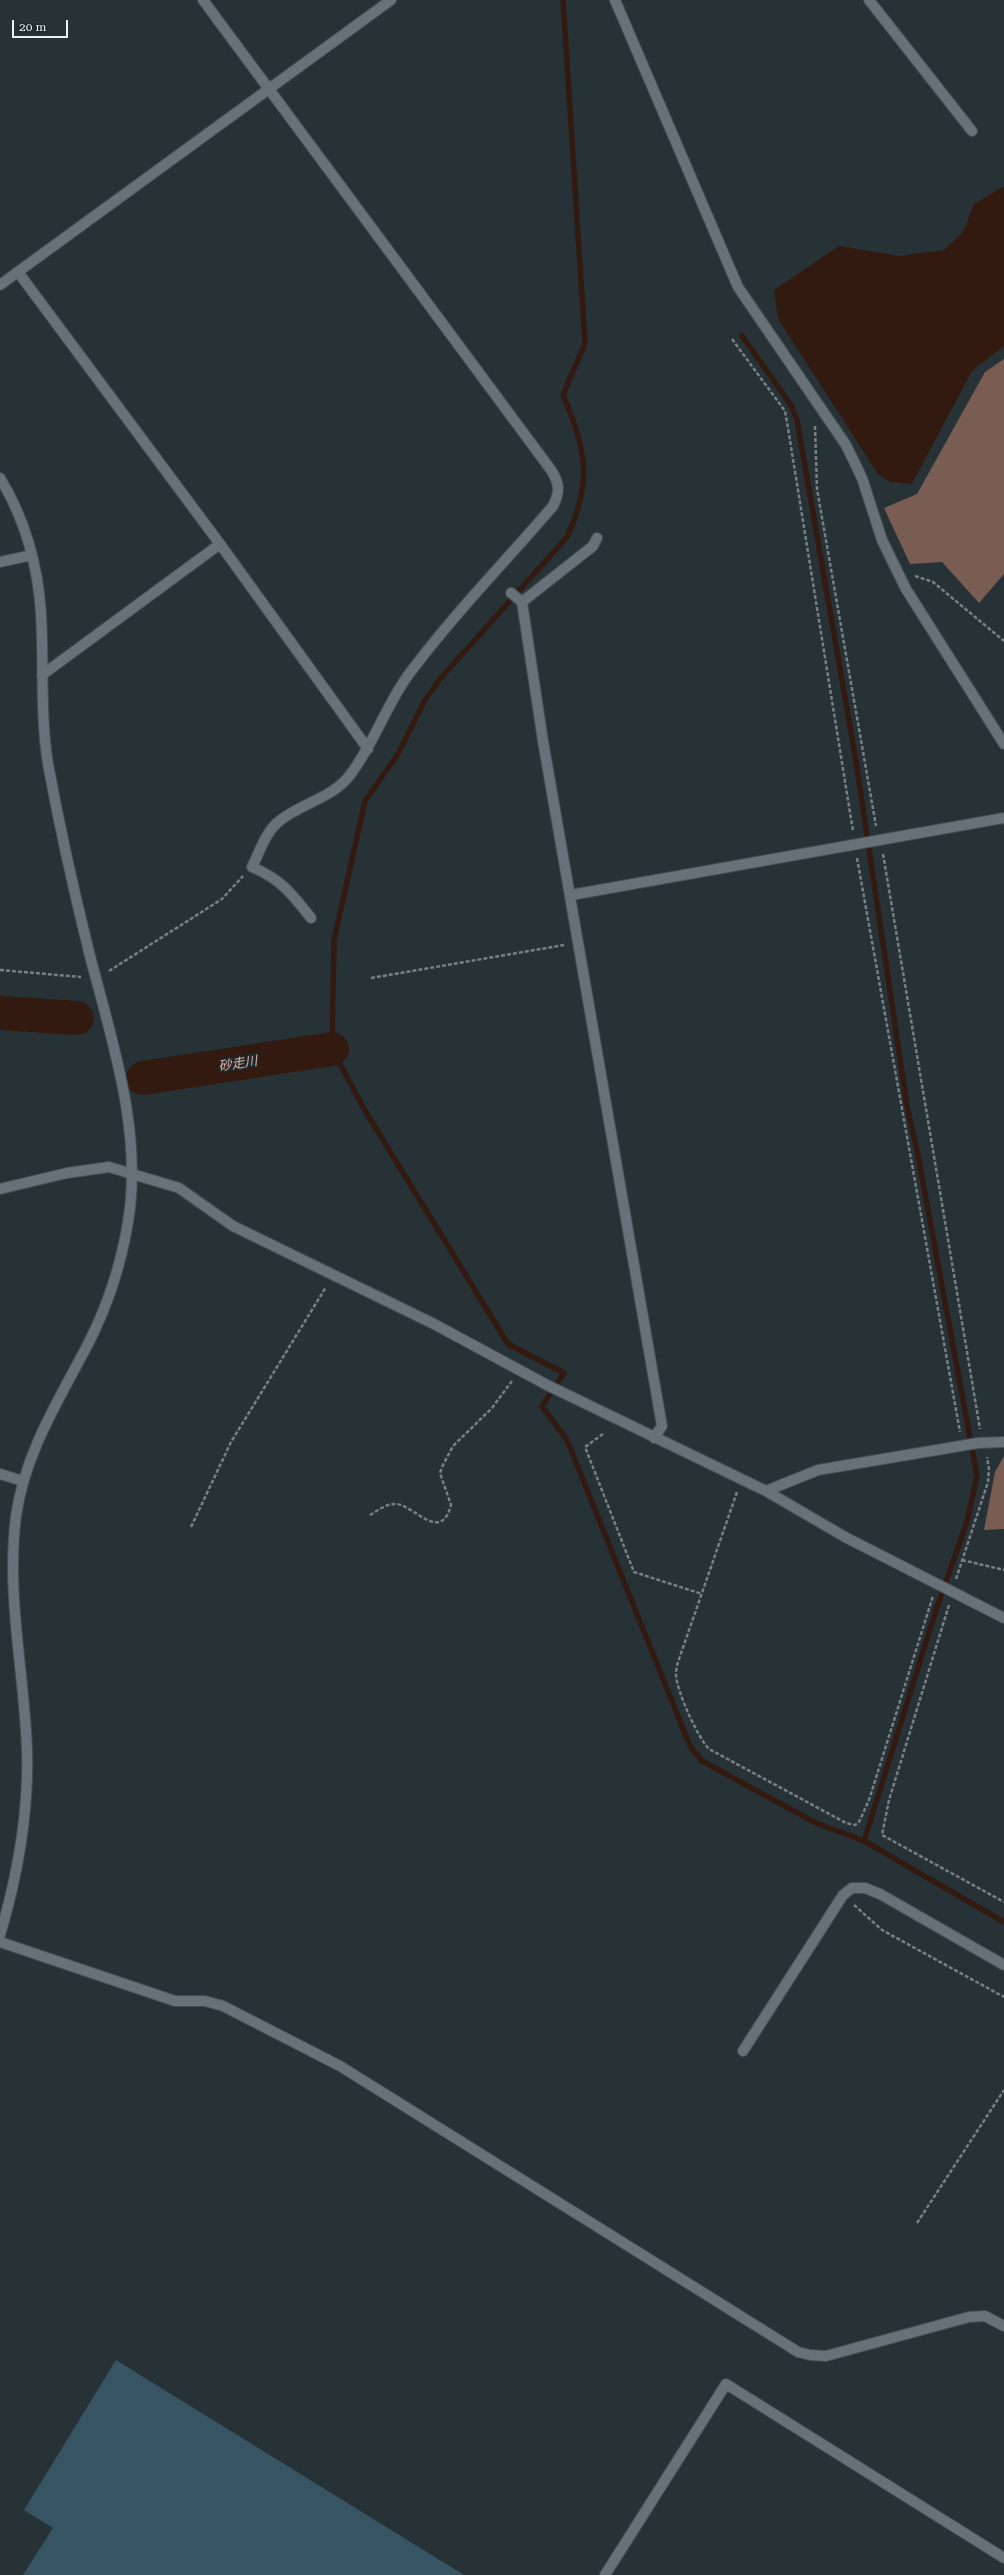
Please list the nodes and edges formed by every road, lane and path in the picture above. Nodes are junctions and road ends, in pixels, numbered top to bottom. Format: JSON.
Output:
{"nodes":[{"id":1,"x":204,"y":0,"type":"edge"},
{"id":2,"x":392,"y":0,"type":"edge"},
{"id":3,"x":615,"y":0,"type":"edge"},
{"id":4,"x":869,"y":0,"type":"edge"},
{"id":5,"x":270,"y":90,"type":"junction"},
{"id":6,"x":972,"y":131,"type":"dead end"},
{"id":7,"x":18,"y":272,"type":"junction"},
{"id":8,"x":0,"y":285,"type":"edge"},
{"id":9,"x":732,"y":339,"type":"dead end"},
{"id":10,"x":820,"y":407,"type":"junction"},
{"id":11,"x":0,"y":478,"type":"edge"},
{"id":12,"x":597,"y":538,"type":"dead end"},
{"id":13,"x":220,"y":544,"type":"junction"},
{"id":14,"x":32,"y":555,"type":"junction"},
{"id":15,"x":0,"y":562,"type":"edge"},
{"id":16,"x":902,"y":578,"type":"junction"},
{"id":17,"x":511,"y":594,"type":"dead end"},
{"id":18,"x":522,"y":602,"type":"junction"},
{"id":19,"x":1004,"y":641,"type":"edge"},
{"id":20,"x":42,"y":675,"type":"junction"},
{"id":21,"x":1004,"y":744,"type":"edge"},
{"id":22,"x":368,"y":749,"type":"junction"},
{"id":23,"x":1004,"y":818,"type":"edge"},
{"id":24,"x":879,"y":841,"type":"junction"},
{"id":25,"x":858,"y":845,"type":"junction"},
{"id":26,"x":252,"y":867,"type":"junction"},
{"id":27,"x":571,"y":895,"type":"junction"},
{"id":28,"x":311,"y":918,"type":"dead end"},
{"id":29,"x":579,"y":942,"type":"junction"},
{"id":30,"x":0,"y":970,"type":"edge"},
{"id":31,"x":96,"y":977,"type":"junction"},
{"id":32,"x":371,"y":978,"type":"dead end"},
{"id":33,"x":133,"y":1174,"type":"junction"},
{"id":34,"x":0,"y":1189,"type":"edge"},
{"id":35,"x":333,"y":1276,"type":"junction"},
{"id":36,"x":521,"y":1371,"type":"junction"},
{"id":37,"x":603,"y":1434,"type":"dead end"},
{"id":38,"x":654,"y":1438,"type":"junction"},
{"id":39,"x":1004,"y":1442,"type":"edge"},
{"id":40,"x":980,"y":1443,"type":"junction"},
{"id":41,"x":964,"y":1446,"type":"junction"},
{"id":42,"x":0,"y":1474,"type":"edge"},
{"id":43,"x":23,"y":1481,"type":"junction"},
{"id":44,"x":743,"y":1481,"type":"junction"},
{"id":45,"x":766,"y":1491,"type":"junction"},
{"id":46,"x":370,"y":1515,"type":"dead end"},
{"id":47,"x":191,"y":1527,"type":"dead end"},
{"id":48,"x":962,"y":1560,"type":"junction"},
{"id":49,"x":1004,"y":1570,"type":"edge"},
{"id":50,"x":938,"y":1585,"type":"junction"},
{"id":51,"x":952,"y":1592,"type":"junction"},
{"id":52,"x":702,"y":1594,"type":"junction"},
{"id":53,"x":1004,"y":1618,"type":"edge"},
{"id":54,"x":843,"y":1895,"type":"junction"},
{"id":55,"x":1004,"y":1902,"type":"edge"},
{"id":56,"x":0,"y":1935,"type":"edge"},
{"id":57,"x":0,"y":1942,"type":"edge"},
{"id":58,"x":1004,"y":1965,"type":"edge"},
{"id":59,"x":1004,"y":1997,"type":"edge"},
{"id":60,"x":743,"y":2051,"type":"dead end"},
{"id":61,"x":1004,"y":2090,"type":"edge"},
{"id":62,"x":917,"y":2223,"type":"dead end"},
{"id":63,"x":1004,"y":2326,"type":"edge"},
{"id":64,"x":1004,"y":2558,"type":"edge"},
{"id":65,"x":605,"y":2575,"type":"edge"}],
"edges":[{"from":1,"to":5,"type":"street"},
{"from":2,"to":5,"type":"street"},
{"from":3,"to":10,"type":"street"},
{"from":4,"to":6,"type":"street"},
{"from":5,"to":7,"type":"street"},
{"from":5,"to":22,"type":"street"},
{"from":7,"to":8,"type":"street"},
{"from":7,"to":13,"type":"street"},
{"from":9,"to":25,"type":"path"},
{"from":10,"to":16,"type":"street"},
{"from":10,"to":24,"type":"path"},
{"from":11,"to":14,"type":"street"},
{"from":12,"to":18,"type":"street"},
{"from":13,"to":20,"type":"street"},
{"from":13,"to":22,"type":"street"},
{"from":14,"to":15,"type":"street"},
{"from":14,"to":20,"type":"street"},
{"from":16,"to":19,"type":"path"},
{"from":16,"to":21,"type":"street"},
{"from":17,"to":18,"type":"street"},
{"from":18,"to":27,"type":"street"},
{"from":20,"to":31,"type":"street"},
{"from":22,"to":26,"type":"street"},
{"from":23,"to":24,"type":"street"},
{"from":24,"to":25,"type":"street"},
{"from":24,"to":40,"type":"path"},
{"from":25,"to":27,"type":"street"},
{"from":25,"to":41,"type":"path"},
{"from":26,"to":28,"type":"street"},
{"from":26,"to":31,"type":"path"},
{"from":27,"to":29,"type":"street"},
{"from":29,"to":32,"type":"path"},
{"from":29,"to":38,"type":"street"},
{"from":30,"to":31,"type":"path"},
{"from":31,"to":33,"type":"street"},
{"from":33,"to":34,"type":"street"},
{"from":33,"to":35,"type":"street"},
{"from":33,"to":43,"type":"street"},
{"from":35,"to":36,"type":"street"},
{"from":35,"to":47,"type":"path"},
{"from":36,"to":38,"type":"street"},
{"from":36,"to":46,"type":"path"},
{"from":37,"to":52,"type":"path"},
{"from":38,"to":44,"type":"street"},
{"from":39,"to":40,"type":"street"},
{"from":40,"to":41,"type":"street"},
{"from":40,"to":48,"type":"path"},
{"from":41,"to":45,"type":"street"},
{"from":42,"to":43,"type":"street"},
{"from":43,"to":56,"type":"street"},
{"from":44,"to":45,"type":"street"},
{"from":44,"to":52,"type":"path"},
{"from":45,"to":50,"type":"street"},
{"from":48,"to":49,"type":"path"},
{"from":48,"to":51,"type":"path"},
{"from":50,"to":51,"type":"street"},
{"from":50,"to":52,"type":"path"},
{"from":51,"to":53,"type":"street"},
{"from":51,"to":55,"type":"path"},
{"from":54,"to":58,"type":"street"},
{"from":54,"to":59,"type":"path"},
{"from":54,"to":60,"type":"street"},
{"from":57,"to":63,"type":"street"},
{"from":61,"to":62,"type":"path"},
{"from":64,"to":65,"type":"street"}]}
